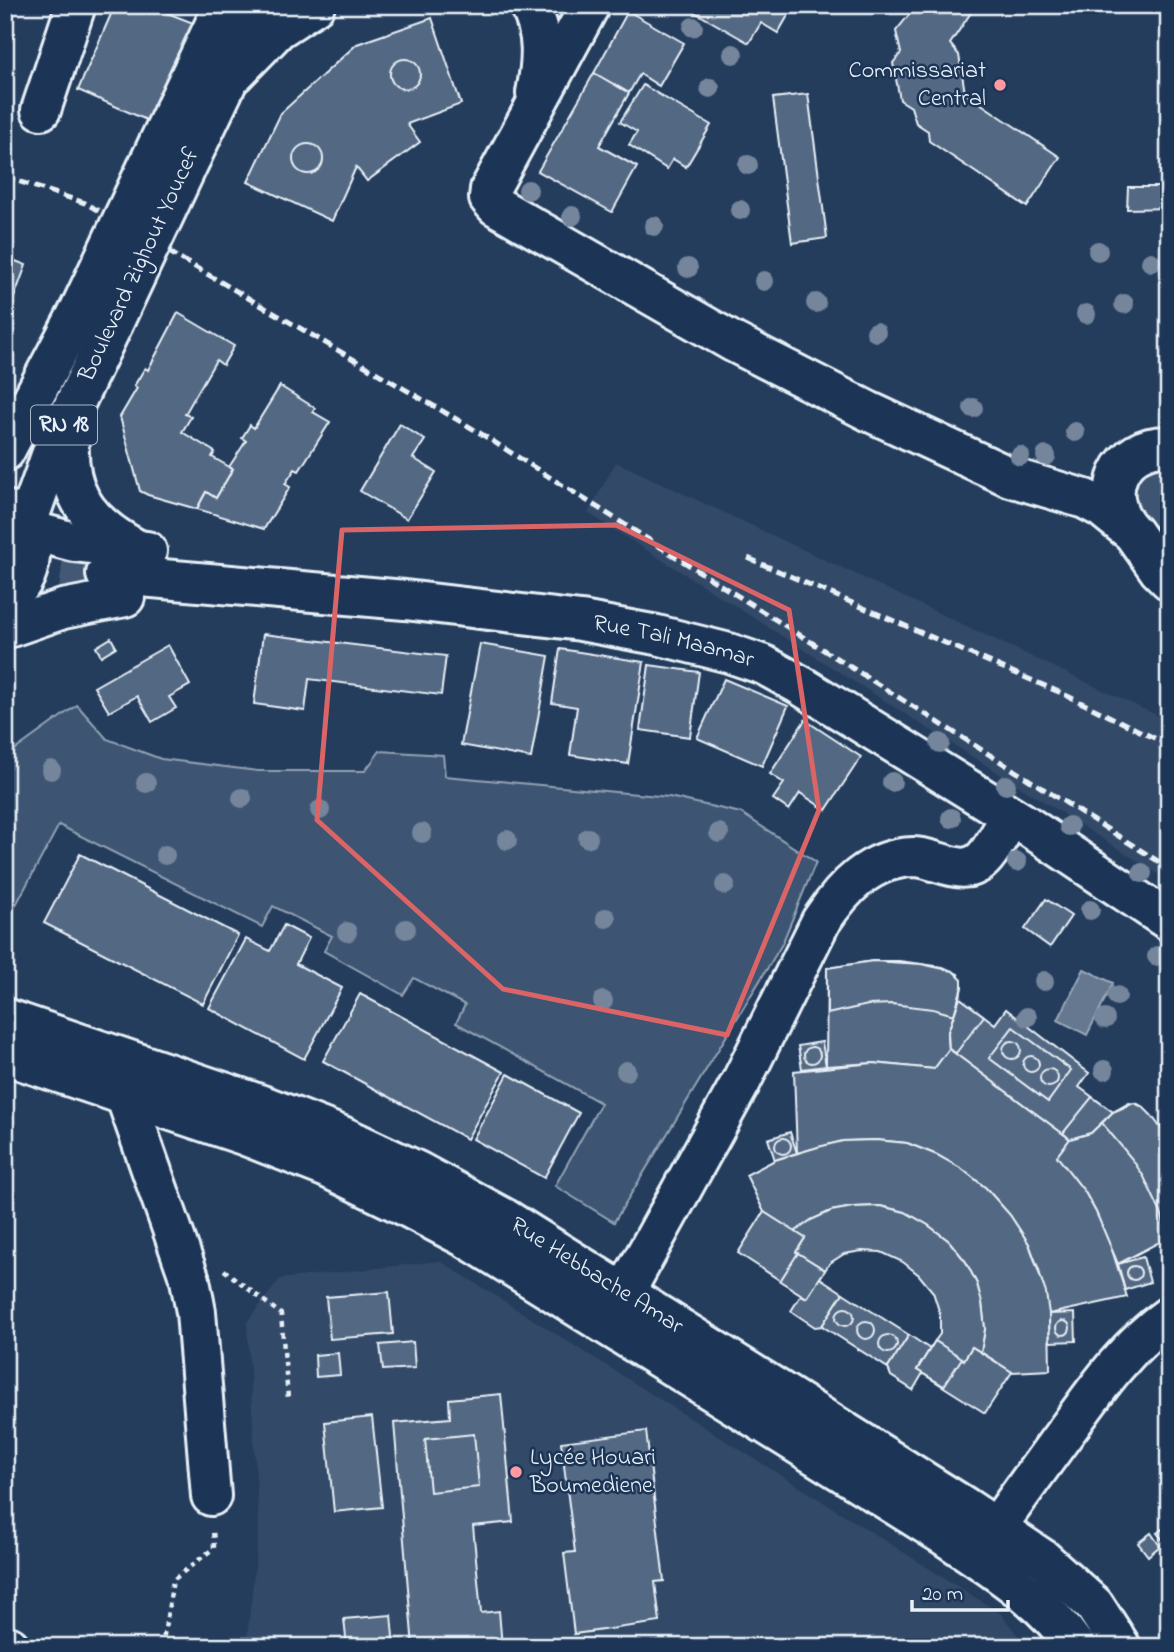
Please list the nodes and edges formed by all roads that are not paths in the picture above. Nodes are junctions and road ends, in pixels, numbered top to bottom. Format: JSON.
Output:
{"nodes":[{"id":1,"x":76,"y":5,"type":"edge"},
{"id":2,"x":223,"y":5,"type":"edge"},
{"id":3,"x":264,"y":5,"type":"edge"},
{"id":4,"x":314,"y":5,"type":"edge"},
{"id":5,"x":529,"y":5,"type":"edge"},
{"id":6,"x":590,"y":5,"type":"edge"},
{"id":7,"x":230,"y":78,"type":"junction"},
{"id":8,"x":41,"y":110,"type":"dead end"},
{"id":9,"x":533,"y":112,"type":"junction"},
{"id":10,"x":174,"y":151,"type":"junction"},
{"id":11,"x":96,"y":317,"type":"junction"},
{"id":12,"x":41,"y":387,"type":"junction"},
{"id":13,"x":72,"y":407,"type":"junction"},
{"id":14,"x":5,"y":419,"type":"edge"},
{"id":15,"x":1152,"y":448,"type":"edge"},
{"id":16,"x":5,"y":451,"type":"edge"},
{"id":17,"x":1053,"y":488,"type":"junction"},
{"id":18,"x":15,"y":518,"type":"edge"},
{"id":19,"x":1133,"y":533,"type":"junction"},
{"id":20,"x":1169,"y":543,"type":"edge"},
{"id":21,"x":138,"y":550,"type":"junction"},
{"id":22,"x":1169,"y":580,"type":"edge"},
{"id":23,"x":116,"y":585,"type":"junction"},
{"id":24,"x":5,"y":601,"type":"edge"},
{"id":25,"x":519,"y":613,"type":"junction"},
{"id":26,"x":5,"y":629,"type":"edge"},
{"id":27,"x":1011,"y":816,"type":"junction"},
{"id":28,"x":1169,"y":921,"type":"edge"},
{"id":29,"x":5,"y":1018,"type":"edge"},
{"id":30,"x":5,"y":1055,"type":"edge"},
{"id":31,"x":129,"y":1078,"type":"junction"},
{"id":32,"x":624,"y":1294,"type":"junction"},
{"id":33,"x":1169,"y":1316,"type":"edge"},
{"id":34,"x":211,"y":1496,"type":"road end"},
{"id":35,"x":996,"y":1528,"type":"junction"},
{"id":36,"x":5,"y":1645,"type":"edge"},
{"id":37,"x":10,"y":1647,"type":"edge"},
{"id":38,"x":1076,"y":1647,"type":"edge"},
{"id":39,"x":1121,"y":1647,"type":"edge"}],
"edges":[{"from":1,"to":8,"type":"street"},
{"from":2,"to":10,"type":"street","name":"Boulevard Zighout Youcef","number":"RN 18"},
{"from":3,"to":7,"type":"street","name":"Boulevard Zighout Youcef","number":"RN 18"},
{"from":4,"to":7,"type":"street"},
{"from":5,"to":9,"type":"street"},
{"from":6,"to":9,"type":"street"},
{"from":7,"to":10,"type":"street","name":"Boulevard Zighout Youcef","number":"RN 18"},
{"from":9,"to":17,"type":"street"},
{"from":10,"to":11,"type":"street","name":"Boulevard Zighout Youcef","number":"RN 18","bridge":true},
{"from":11,"to":12,"type":"street","name":"Boulevard Zighout Youcef","number":"RN 18"},
{"from":11,"to":13,"type":"street","name":"Boulevard Zighout Youcef","number":"RN 18"},
{"from":12,"to":14,"type":"street"},
{"from":12,"to":16,"type":"street","name":"Boulevard Zighout Youcef","number":"RN 18"},
{"from":13,"to":18,"type":"street","name":"Boulevard Zighout Youcef","number":"RN 18"},
{"from":13,"to":21,"type":"street"},
{"from":15,"to":17,"type":"street"},
{"from":15,"to":19,"type":"street"},
{"from":17,"to":19,"type":"street"},
{"from":18,"to":21,"type":"street"},
{"from":18,"to":24,"type":"street"},
{"from":19,"to":20,"type":"street"},
{"from":19,"to":22,"type":"street"},
{"from":21,"to":25,"type":"street"},
{"from":23,"to":24,"type":"street"},
{"from":23,"to":25,"type":"street"},
{"from":23,"to":26,"type":"street"},
{"from":25,"to":27,"type":"street","name":"Rue Tali Maamar"},
{"from":27,"to":28,"type":"street","name":"Rue Tali Maamar"},
{"from":27,"to":32,"type":"street"},
{"from":29,"to":31,"type":"street","name":"Rue Hebbache Amar"},
{"from":30,"to":31,"type":"street","name":"Rue Hebbache Amar"},
{"from":31,"to":32,"type":"street","name":"Rue Hebbache Amar"},
{"from":31,"to":34,"type":"street"},
{"from":31,"to":38,"type":"street","name":"Rue Hebbache Amar"},
{"from":32,"to":35,"type":"street","name":"Rue Hebbache Amar"},
{"from":33,"to":35,"type":"street"},
{"from":35,"to":39,"type":"street","name":"Rue Hebbache Amar"},
{"from":36,"to":37,"type":"street"}]}
